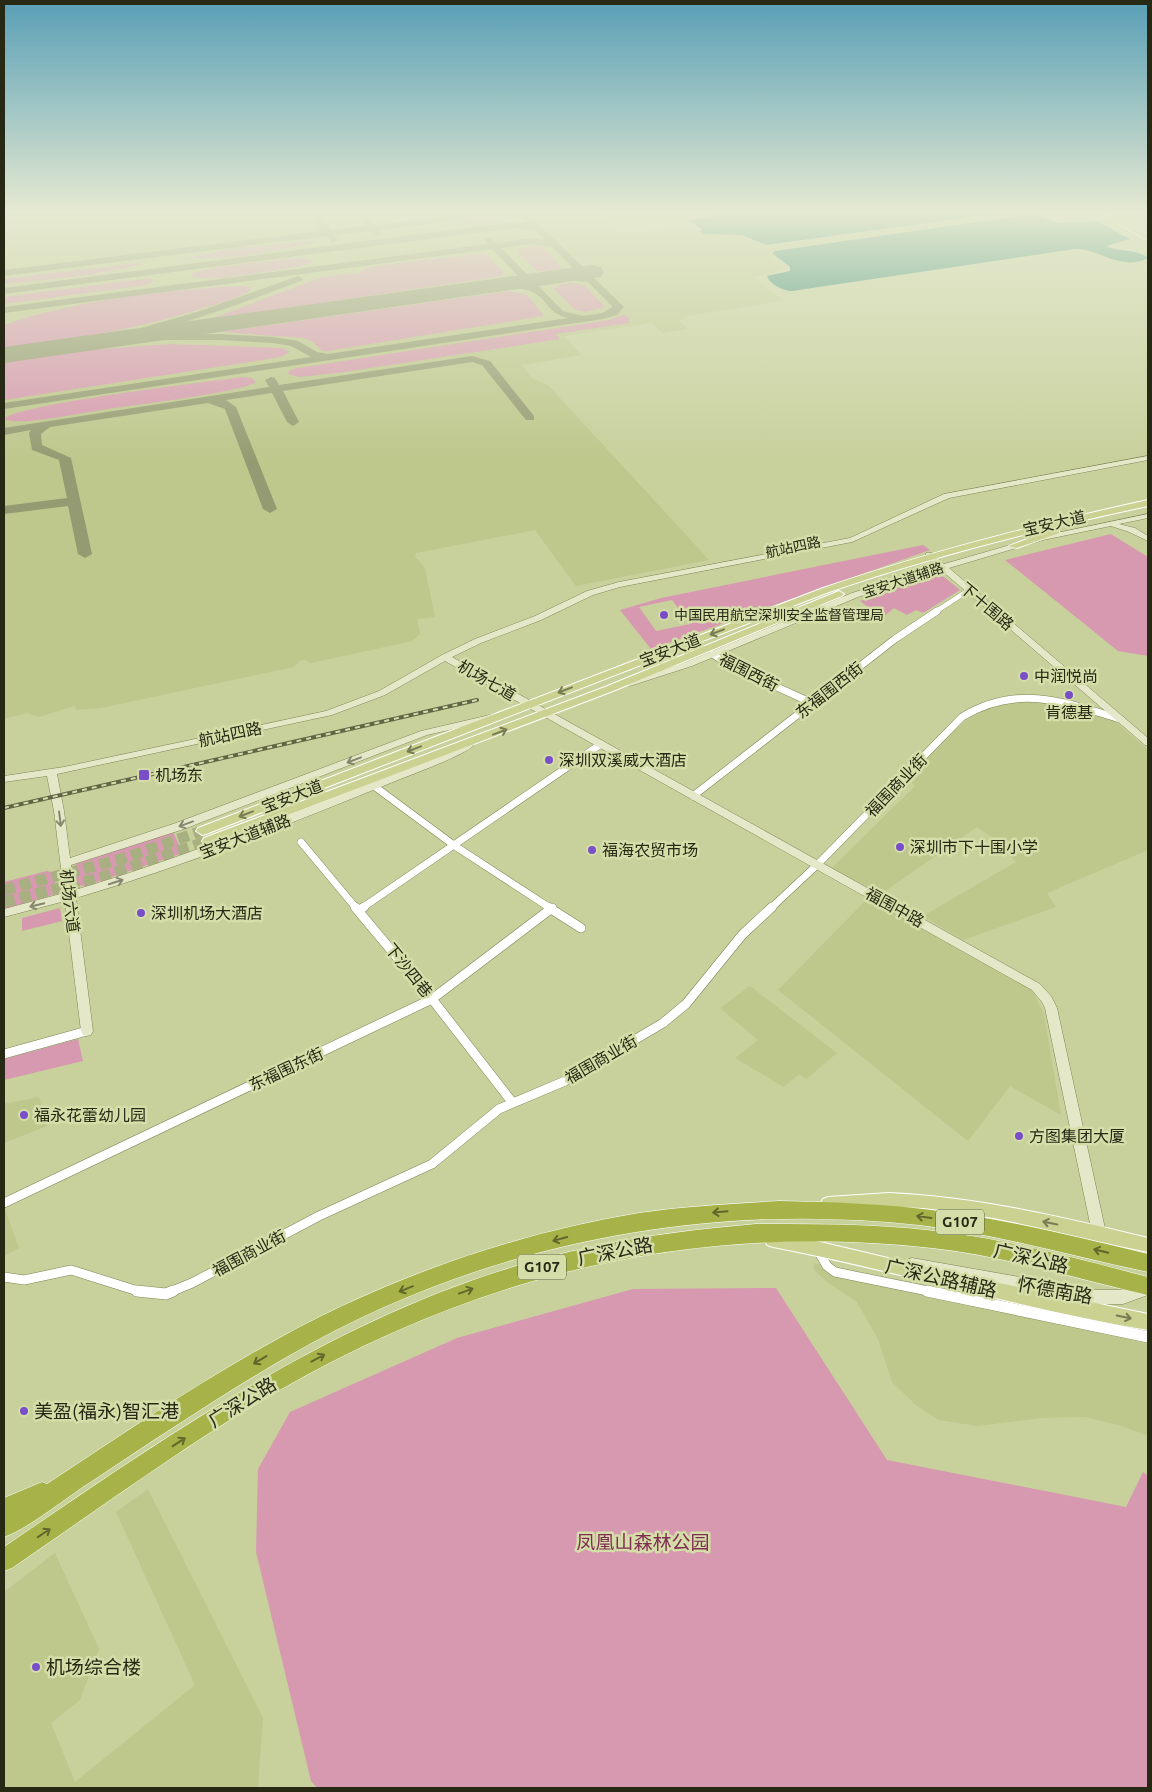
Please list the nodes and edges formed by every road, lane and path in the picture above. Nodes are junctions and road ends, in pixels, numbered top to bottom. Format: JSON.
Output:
{"nodes":[{"id":1,"x":1148,"y":456,"type":"edge"},
{"id":2,"x":1148,"y":503,"type":"edge"},
{"id":3,"x":1148,"y":514,"type":"edge"},
{"id":4,"x":1101,"y":526,"type":"junction"},
{"id":5,"x":1056,"y":531,"type":"junction"},
{"id":6,"x":1147,"y":536,"type":"edge"},
{"id":7,"x":1014,"y":546,"type":"junction"},
{"id":8,"x":938,"y":562,"type":"junction"},
{"id":9,"x":969,"y":590,"type":"junction"},
{"id":10,"x":713,"y":654,"type":"junction"},
{"id":11,"x":445,"y":657,"type":"junction"},
{"id":12,"x":609,"y":689,"type":"junction"},
{"id":13,"x":528,"y":704,"type":"junction"},
{"id":14,"x":812,"y":704,"type":"junction"},
{"id":15,"x":546,"y":714,"type":"junction"},
{"id":16,"x":501,"y":715,"type":"junction"},
{"id":17,"x":1120,"y":720,"type":"junction"},
{"id":18,"x":1148,"y":735,"type":"edge"},
{"id":19,"x":480,"y":739,"type":"junction"},
{"id":20,"x":1148,"y":743,"type":"edge"},
{"id":21,"x":601,"y":744,"type":"junction"},
{"id":22,"x":51,"y":772,"type":"junction"},
{"id":23,"x":4,"y":779,"type":"edge"},
{"id":24,"x":374,"y":786,"type":"junction"},
{"id":25,"x":693,"y":796,"type":"junction"},
{"id":26,"x":301,"y":842,"type":"dead end"},
{"id":27,"x":455,"y":846,"type":"junction"},
{"id":28,"x":66,"y":863,"type":"junction"},
{"id":29,"x":818,"y":864,"type":"junction"},
{"id":30,"x":70,"y":897,"type":"junction"},
{"id":31,"x":552,"y":908,"type":"junction"},
{"id":32,"x":359,"y":910,"type":"junction"},
{"id":33,"x":4,"y":913,"type":"edge"},
{"id":34,"x":581,"y":928,"type":"dead end"},
{"id":35,"x":432,"y":1000,"type":"junction"},
{"id":36,"x":87,"y":1030,"type":"joint"},
{"id":37,"x":4,"y":1054,"type":"edge"},
{"id":38,"x":512,"y":1102,"type":"junction"},
{"id":39,"x":4,"y":1203,"type":"edge"},
{"id":40,"x":769,"y":1209,"type":"junction"},
{"id":41,"x":1099,"y":1233,"type":"junction"},
{"id":42,"x":734,"y":1235,"type":"junction"},
{"id":43,"x":1148,"y":1245,"type":"edge"},
{"id":44,"x":816,"y":1248,"type":"junction"},
{"id":45,"x":843,"y":1254,"type":"junction"},
{"id":46,"x":1148,"y":1263,"type":"edge"},
{"id":47,"x":4,"y":1277,"type":"edge"},
{"id":48,"x":1148,"y":1287,"type":"edge"},
{"id":49,"x":1148,"y":1322,"type":"edge"},
{"id":50,"x":1148,"y":1337,"type":"edge"},
{"id":51,"x":67,"y":1484,"type":"junction"},
{"id":52,"x":4,"y":1509,"type":"edge"},
{"id":53,"x":4,"y":1526,"type":"edge"},
{"id":54,"x":4,"y":1560,"type":"edge"}],
"edges":[{"from":1,"to":11,"type":"main road","name":"航站四路"},
{"from":2,"to":8,"type":"main road","name":"宝安大道"},
{"from":3,"to":4,"type":"main road","name":"宝安大道辅路"},
{"from":3,"to":5,"type":"main road","name":"宝安大道"},
{"from":3,"to":6,"type":"main road"},
{"from":4,"to":6,"type":"main road"},
{"from":4,"to":7,"type":"main road","name":"宝安大道辅路"},
{"from":5,"to":7,"type":"main road"},
{"from":5,"to":8,"type":"main road","name":"宝安大道"},
{"from":7,"to":8,"type":"main road","name":"宝安大道辅路"},
{"from":8,"to":9,"type":"main road","name":"下十围路"},
{"from":8,"to":10,"type":"main road","name":"宝安大道辅路"},
{"from":8,"to":12,"type":"main road","name":"宝安大道"},
{"from":8,"to":13,"type":"main road","name":"宝安大道","one_way":true},
{"from":8,"to":18,"type":"main road","name":"下十围路"},
{"from":9,"to":14,"type":"street","name":"东福围西街"},
{"from":9,"to":17,"type":"main road","name":"下十围路"},
{"from":10,"to":12,"type":"main road","name":"宝安大道辅路"},
{"from":10,"to":14,"type":"street","name":"福围西街"},
{"from":11,"to":13,"type":"main road","name":"机场七道"},
{"from":11,"to":22,"type":"main road","name":"航站四路"},
{"from":12,"to":15,"type":"main road","name":"宝安大道"},
{"from":13,"to":15,"type":"main road","name":"福围中路"},
{"from":13,"to":16,"type":"main road","name":"宝安大道"},
{"from":14,"to":25,"type":"street","name":"东福围西街"},
{"from":19,"to":15,"type":"main road","name":"宝安大道","one_way":true},
{"from":15,"to":21,"type":"main road","name":"福围中路"},
{"from":16,"to":19,"type":"main road","name":"宝安大道","one_way":true},
{"from":16,"to":28,"type":"main road","name":"宝安大道辅路","one_way":true},
{"from":17,"to":20,"type":"main road","name":"下十围路"},
{"from":17,"to":29,"type":"street","name":"福围商业街"},
{"from":19,"to":24,"type":"main road","name":"宝安大道辅路"},
{"from":21,"to":25,"type":"main road","name":"福围中路"},
{"from":21,"to":27,"type":"street"},
{"from":22,"to":23,"type":"main road","name":"航站四路"},
{"from":22,"to":28,"type":"main road","name":"机场六道","one_way":true},
{"from":24,"to":27,"type":"street"},
{"from":30,"to":24,"type":"main road","name":"宝安大道辅路","one_way":true},
{"from":25,"to":29,"type":"main road","name":"福围中路"},
{"from":26,"to":32,"type":"street","name":"下沙四巷"},
{"from":27,"to":31,"type":"street"},
{"from":27,"to":32,"type":"street"},
{"from":28,"to":30,"type":"main road","name":"机场六道"},
{"from":29,"to":38,"type":"street","name":"福围商业街"},
{"from":29,"to":41,"type":"main road","name":"福围中路"},
{"from":30,"to":33,"type":"main road","name":"宝安大道辅路","one_way":true},
{"from":30,"to":36,"type":"main road","name":"机场六道"},
{"from":31,"to":34,"type":"street"},
{"from":31,"to":35,"type":"street","name":"东福围东街"},
{"from":32,"to":35,"type":"street","name":"下沙四巷"},
{"from":35,"to":38,"type":"street","name":"下沙四巷"},
{"from":35,"to":39,"type":"street","name":"东福围东街"},
{"from":36,"to":37,"type":"street"},
{"from":38,"to":47,"type":"street","name":"福围商业街"},
{"from":41,"to":40,"type":"main road","one_way":true},
{"from":46,"to":40,"type":"highway","name":"广深公路","number":"G107","one_way":true},
{"from":40,"to":51,"type":"highway","name":"广深公路","number":"G107","one_way":true},
{"from":41,"to":43,"type":"main road"},
{"from":42,"to":44,"type":"main road","name":"广深公路辅路"},
{"from":42,"to":48,"type":"highway","name":"广深公路","number":"G107"},
{"from":54,"to":42,"type":"highway","name":"广深公路","number":"G107","one_way":true},
{"from":44,"to":45,"type":"main road","name":"广深公路辅路"},
{"from":44,"to":50,"type":"street"},
{"from":45,"to":48,"type":"main road","name":"怀德南路"},
{"from":45,"to":49,"type":"main road","name":"广深公路辅路","one_way":true},
{"from":51,"to":52,"type":"highway"},
{"from":51,"to":53,"type":"highway","name":"广深公路","number":"G107"}]}
